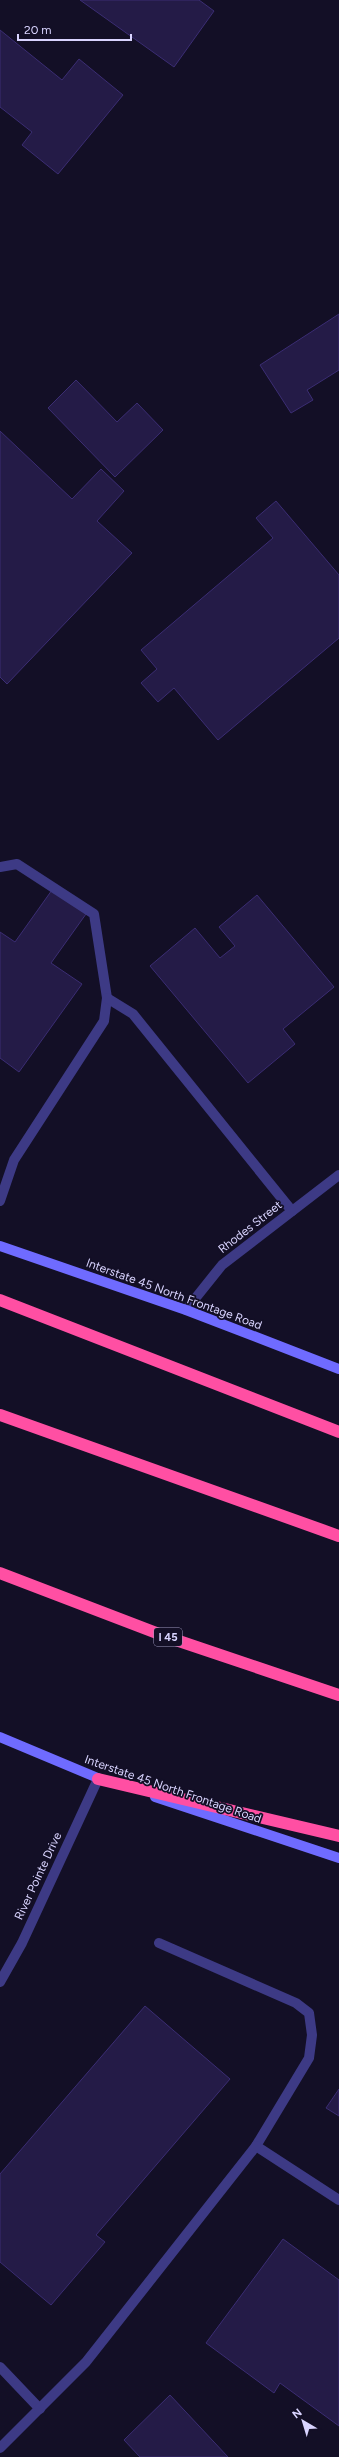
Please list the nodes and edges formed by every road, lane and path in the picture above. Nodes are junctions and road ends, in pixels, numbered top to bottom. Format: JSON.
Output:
{"nodes":[{"id":1,"x":0,"y":867,"type":"edge"},
{"id":2,"x":106,"y":998,"type":"junction"},
{"id":3,"x":339,"y":1174,"type":"edge"},
{"id":4,"x":0,"y":1201,"type":"edge"},
{"id":5,"x":292,"y":1211,"type":"junction"},
{"id":6,"x":0,"y":1246,"type":"edge"},
{"id":7,"x":0,"y":1300,"type":"edge"},
{"id":8,"x":186,"y":1310,"type":"junction"},
{"id":9,"x":339,"y":1368,"type":"edge"},
{"id":10,"x":0,"y":1415,"type":"edge"},
{"id":11,"x":339,"y":1432,"type":"edge"},
{"id":12,"x":339,"y":1536,"type":"edge"},
{"id":13,"x":0,"y":1573,"type":"edge"},
{"id":14,"x":339,"y":1695,"type":"edge"},
{"id":15,"x":0,"y":1737,"type":"edge"},
{"id":16,"x":98,"y":1779,"type":"junction"},
{"id":17,"x":339,"y":1836,"type":"edge"},
{"id":18,"x":339,"y":1858,"type":"edge"},
{"id":19,"x":159,"y":1943,"type":"dead end"},
{"id":20,"x":0,"y":1982,"type":"edge"},
{"id":21,"x":256,"y":2146,"type":"junction"},
{"id":22,"x":339,"y":2200,"type":"edge"},
{"id":23,"x":0,"y":2367,"type":"edge"},
{"id":24,"x":40,"y":2409,"type":"junction"},
{"id":25,"x":0,"y":2448,"type":"edge"}],
"edges":[{"from":1,"to":2,"type":"street"},
{"from":2,"to":4,"type":"street"},
{"from":2,"to":5,"type":"street"},
{"from":3,"to":5,"type":"street","name":"Rhodes Street"},
{"from":5,"to":8,"type":"street","name":"Rhodes Street"},
{"from":6,"to":8,"type":"main road","name":"Interstate 45 North Frontage Road"},
{"from":7,"to":11,"type":"highway"},
{"from":8,"to":9,"type":"main road","name":"Interstate 45 North Frontage Road"},
{"from":10,"to":12,"type":"highway"},
{"from":13,"to":14,"type":"highway","number":"I 45"},
{"from":15,"to":16,"type":"main road","name":"Interstate 45 North Frontage Road"},
{"from":16,"to":17,"type":"highway"},
{"from":16,"to":18,"type":"main road","name":"Interstate 45 North Frontage Road"},
{"from":16,"to":20,"type":"street","name":"River Pointe Drive"},
{"from":19,"to":21,"type":"street"},
{"from":21,"to":22,"type":"street"},
{"from":21,"to":24,"type":"street"},
{"from":23,"to":24,"type":"street"},
{"from":24,"to":25,"type":"street"}]}
